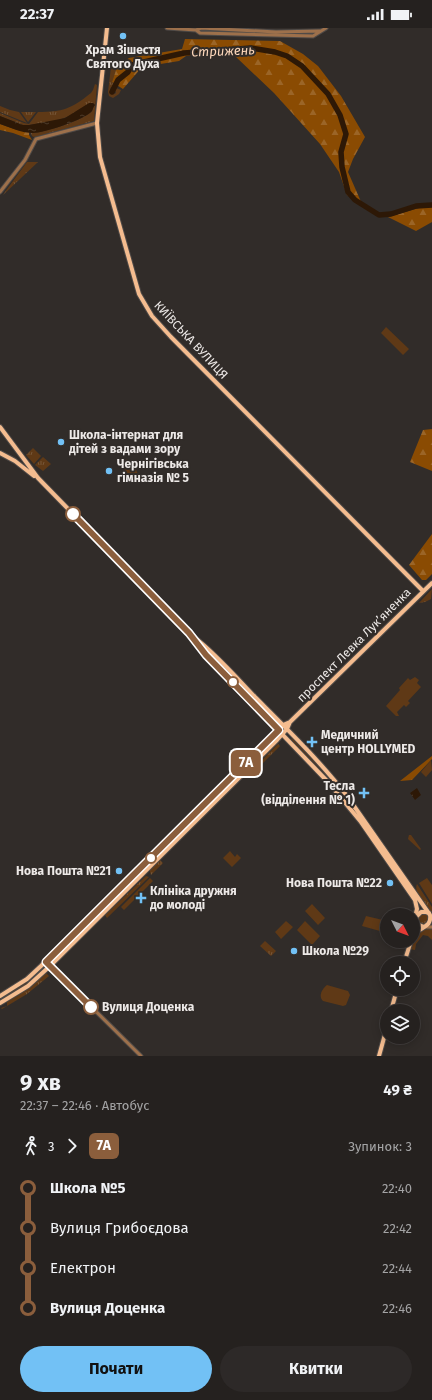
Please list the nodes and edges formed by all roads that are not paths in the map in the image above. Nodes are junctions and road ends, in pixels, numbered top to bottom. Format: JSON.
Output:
{"nodes":[{"id":1,"x":107,"y":28,"type":"edge"},
{"id":2,"x":168,"y":28,"type":"edge"},
{"id":3,"x":326,"y":28,"type":"edge"},
{"id":4,"x":96,"y":123,"type":"junction"},
{"id":5,"x":0,"y":192,"type":"edge"},
{"id":6,"x":0,"y":427,"type":"edge"},
{"id":7,"x":0,"y":452,"type":"edge"},
{"id":8,"x":21,"y":456,"type":"junction"},
{"id":9,"x":15,"y":462,"type":"junction"},
{"id":10,"x":38,"y":478,"type":"junction"},
{"id":11,"x":432,"y":583,"type":"edge"},
{"id":12,"x":423,"y":592,"type":"junction"},
{"id":13,"x":214,"y":659,"type":"junction"},
{"id":14,"x":290,"y":722,"type":"junction"},
{"id":15,"x":283,"y":725,"type":"junction"},
{"id":16,"x":287,"y":729,"type":"junction"},
{"id":17,"x":279,"y":730,"type":"junction"},
{"id":18,"x":283,"y":734,"type":"junction"},
{"id":19,"x":417,"y":908,"type":"edge"},
{"id":20,"x":420,"y":912,"type":"edge"},
{"id":21,"x":431,"y":921,"type":"edge"},
{"id":22,"x":420,"y":925,"type":"edge"},
{"id":23,"x":424,"y":927,"type":"junction"},
{"id":24,"x":420,"y":929,"type":"edge"},
{"id":25,"x":46,"y":962,"type":"junction"},
{"id":26,"x":50,"y":966,"type":"junction"},
{"id":27,"x":0,"y":996,"type":"edge"},
{"id":28,"x":0,"y":1003,"type":"edge"},
{"id":29,"x":382,"y":1044,"type":"edge"},
{"id":30,"x":141,"y":1056,"type":"edge"},
{"id":31,"x":379,"y":1056,"type":"edge"}],
"edges":[{"from":1,"to":4,"type":"main road","name":"КИЇВСЬКА ВУЛИЦЯ"},
{"from":2,"to":3,"type":"street"},
{"from":4,"to":5,"type":"street"},
{"from":4,"to":12,"type":"main road","name":"КИЇВСЬКА ВУЛИЦЯ"},
{"from":6,"to":8,"type":"main road"},
{"from":7,"to":9,"type":"main road"},
{"from":8,"to":9,"type":"main road"},
{"from":8,"to":10,"type":"main road"},
{"from":9,"to":10,"type":"main road"},
{"from":10,"to":13,"type":"main road"},
{"from":11,"to":12,"type":"main road","name":"проспект Левка Лукʼяненка"},
{"from":12,"to":14,"type":"main road","name":"проспект Левка Лукʼяненка"},
{"from":13,"to":15,"type":"main road"},
{"from":13,"to":17,"type":"main road"},
{"from":14,"to":15,"type":"main road","name":"проспект Левка Лукʼяненка"},
{"from":14,"to":16,"type":"main road","name":"проспект Левка Лукʼяненка"},
{"from":15,"to":16,"type":"main road"},
{"from":15,"to":17,"type":"main road","name":"проспект Левка Лукʼяненка"},
{"from":16,"to":18,"type":"main road","name":"проспект Левка Лукʼяненка"},
{"from":16,"to":21,"type":"main road"},
{"from":17,"to":18,"type":"main road"},
{"from":17,"to":25,"type":"main road","name":"проспект Левка Лукʼяненка"},
{"from":18,"to":19,"type":"main road"},
{"from":18,"to":26,"type":"main road","name":"проспект Левка Лукʼяненка"},
{"from":20,"to":21,"type":"main road"},
{"from":21,"to":23,"type":"main road"},
{"from":22,"to":23,"type":"main road"},
{"from":23,"to":24,"type":"main road"},
{"from":25,"to":26,"type":"street"},
{"from":25,"to":27,"type":"main road","name":"проспект Левка Лукʼяненка"},
{"from":26,"to":28,"type":"main road","name":"проспект Левка Лукʼяненка"},
{"from":26,"to":30,"type":"street"},
{"from":29,"to":31,"type":"main road"}]}
